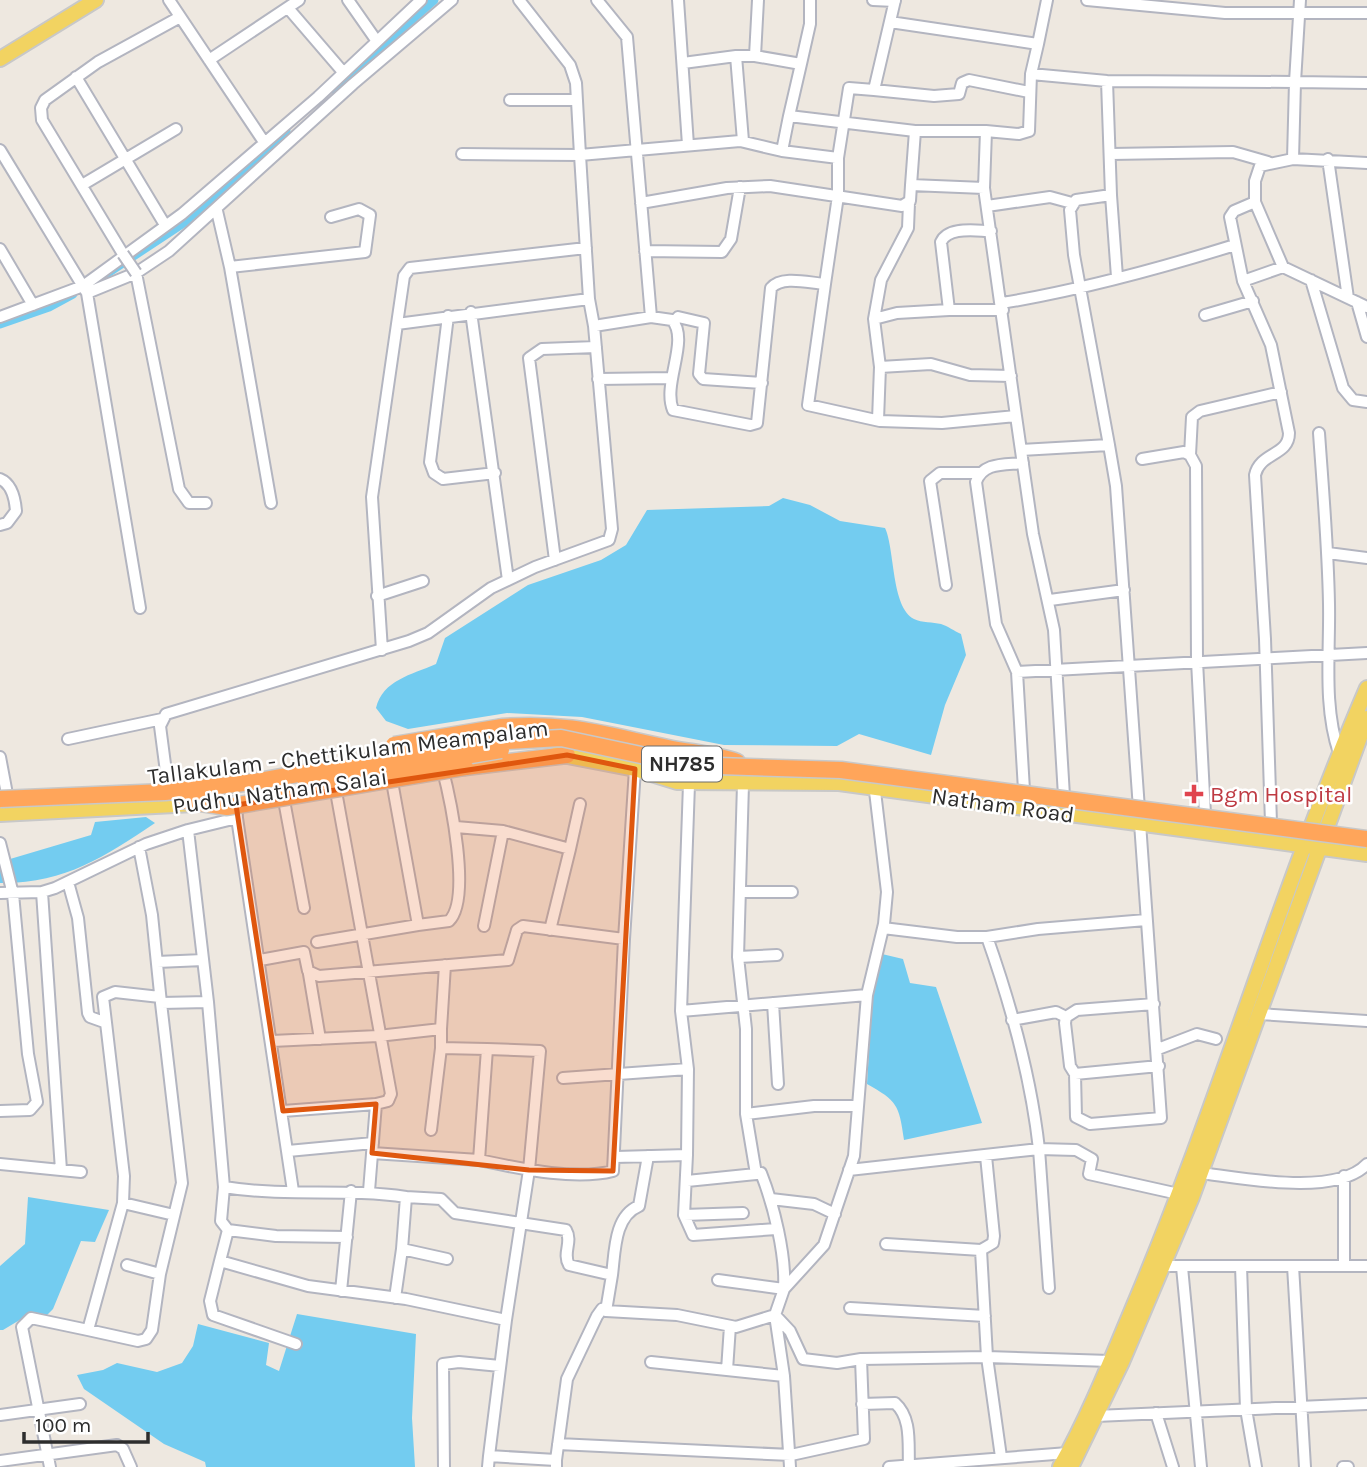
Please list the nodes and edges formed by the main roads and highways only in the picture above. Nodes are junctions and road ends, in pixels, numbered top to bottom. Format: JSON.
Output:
{"nodes":[{"id":1,"x":88,"y":2,"type":"edge"},
{"id":2,"x":0,"y":58,"type":"edge"},
{"id":3,"x":1367,"y":688,"type":"edge"},
{"id":4,"x":1367,"y":718,"type":"edge"},
{"id":5,"x":567,"y":755,"type":"junction"},
{"id":6,"x":737,"y":762,"type":"junction"},
{"id":7,"x":358,"y":763,"type":"junction"},
{"id":8,"x":841,"y":767,"type":"joint"},
{"id":9,"x":637,"y":770,"type":"joint"},
{"id":10,"x":2,"y":799,"type":"edge"},
{"id":11,"x":181,"y":800,"type":"junction"},
{"id":12,"x":0,"y":814,"type":"edge"},
{"id":13,"x":1317,"y":830,"type":"junction"},
{"id":14,"x":1367,"y":837,"type":"edge"},
{"id":15,"x":1311,"y":847,"type":"junction"},
{"id":16,"x":1367,"y":852,"type":"edge"},
{"id":17,"x":1186,"y":1196,"type":"junction"},
{"id":18,"x":1069,"y":1460,"type":"edge"},
{"id":19,"x":1060,"y":1467,"type":"edge"}],
"edges":[{"from":1,"to":2,"type":"main road"},
{"from":3,"to":13,"type":"main road"},
{"from":4,"to":13,"type":"main road"},
{"from":5,"to":9,"type":"main road","name":"Pudhu Natham Salai"},
{"from":5,"to":11,"type":"highway","bridge":true},
{"from":5,"to":12,"type":"main road","name":"Pudhu Natham Salai"},
{"from":6,"to":7,"type":"highway","bridge":true},
{"from":6,"to":8,"type":"main road","name":"Pudhu Natham Salai"},
{"from":6,"to":10,"type":"main road","name":"Pudhu Natham Salai"},
{"from":7,"to":10,"type":"highway","name":"Tallakulam - Chettikulam Meampalam","number":"NH785","bridge":true},
{"from":7,"to":14,"type":"highway","name":"Tallakulam - Chettikulam Meampalam","number":"NH785","bridge":true},
{"from":8,"to":13,"type":"main road","name":"Natham Road"},
{"from":9,"to":15,"type":"main road","name":"Natham Road"},
{"from":10,"to":11,"type":"highway","name":"Tallakulam - Chettikulam Meampalam","number":"NH785"},
{"from":11,"to":16,"type":"highway","name":"Tallakulam - Chettikulam Meampalam","number":"NH785","bridge":true},
{"from":13,"to":14,"type":"main road","name":"Natham Road"},
{"from":13,"to":15,"type":"main road"},
{"from":15,"to":16,"type":"main road","name":"Natham Road"},
{"from":15,"to":17,"type":"main road"},
{"from":15,"to":17,"type":"main road"},
{"from":17,"to":18,"type":"main road"},
{"from":17,"to":18,"type":"main road"},
{"from":18,"to":19,"type":"main road"}]}
